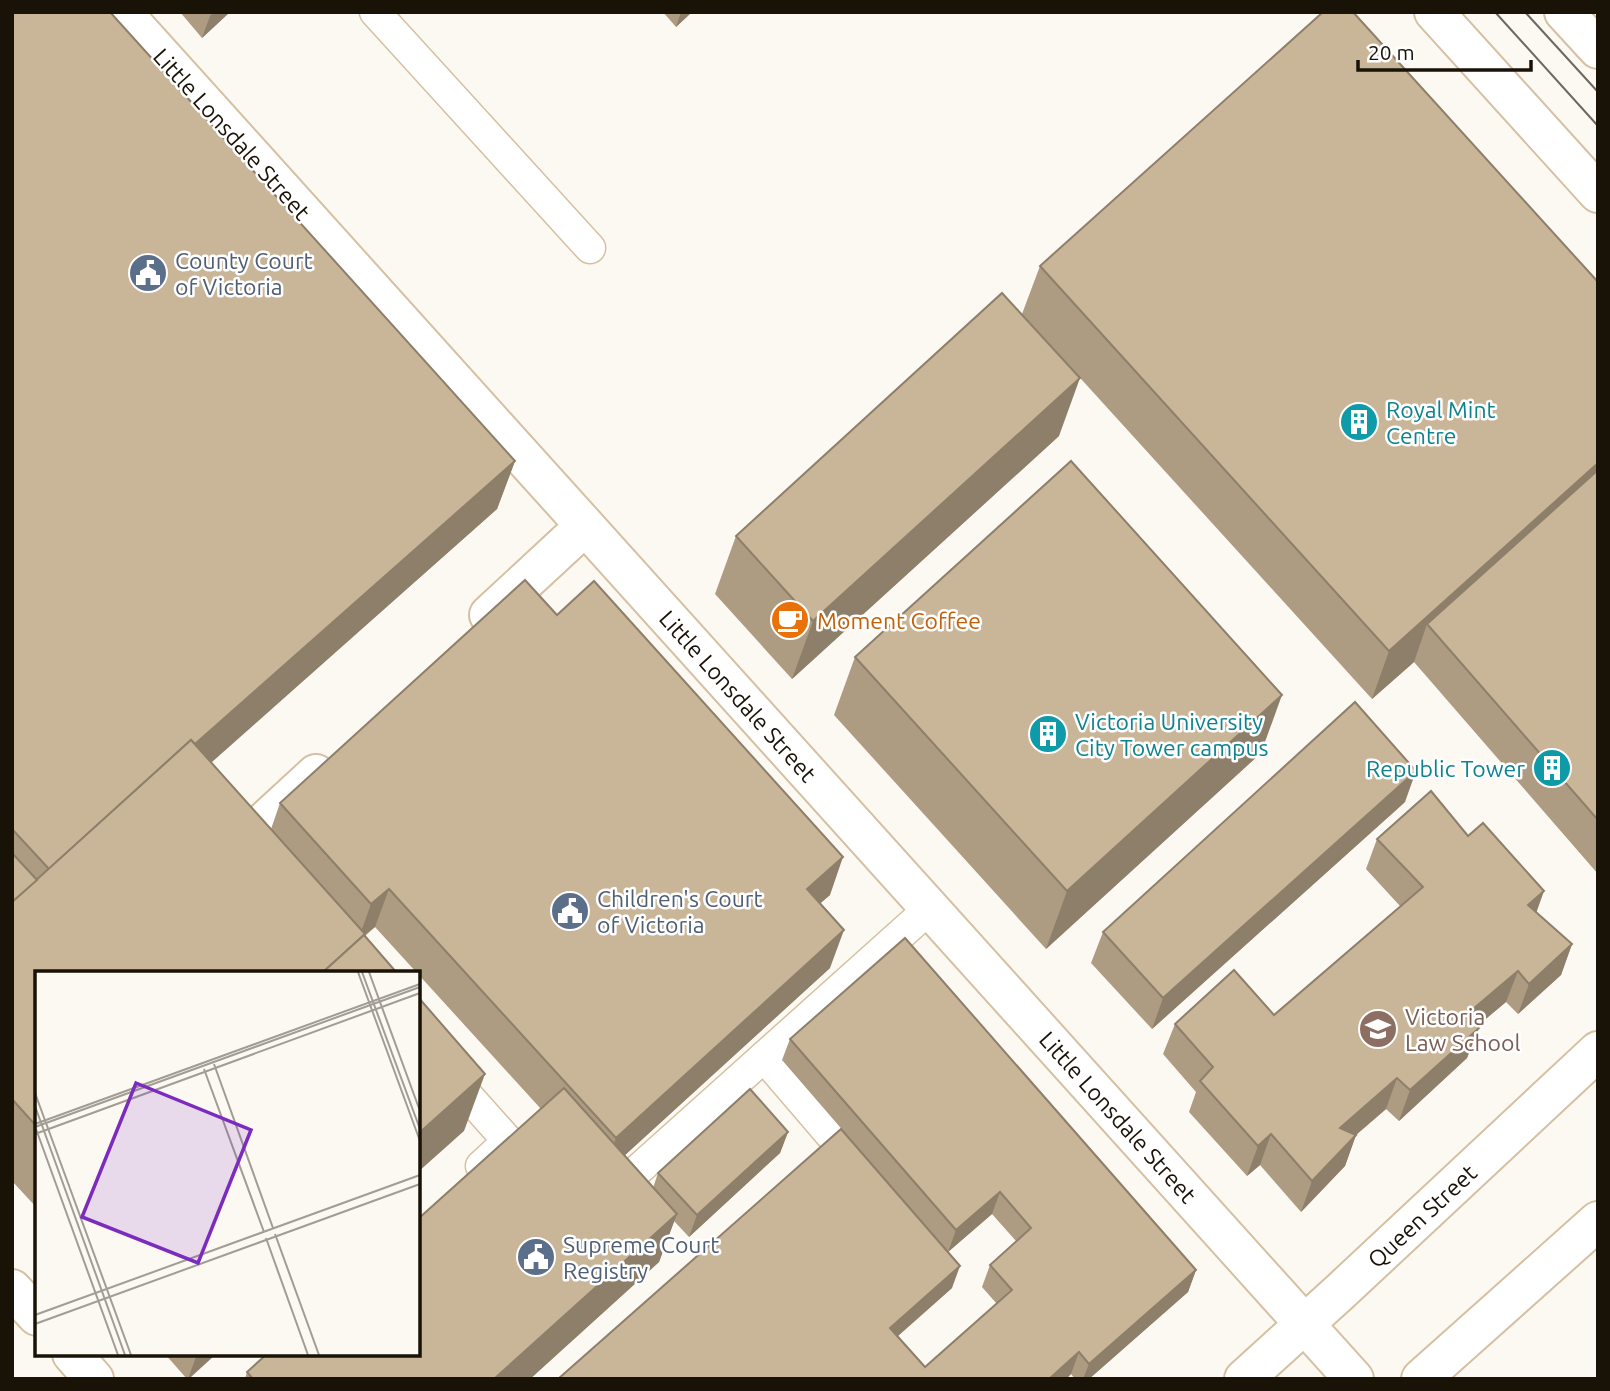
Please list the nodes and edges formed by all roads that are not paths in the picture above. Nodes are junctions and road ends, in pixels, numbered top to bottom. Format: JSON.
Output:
{"nodes":[{"id":1,"x":122,"y":12,"type":"edge"},
{"id":2,"x":375,"y":12,"type":"edge"},
{"id":3,"x":1434,"y":12,"type":"edge"},
{"id":4,"x":1564,"y":12,"type":"edge"},
{"id":5,"x":1598,"y":49,"type":"edge"},
{"id":6,"x":1598,"y":193,"type":"edge"},
{"id":7,"x":590,"y":248,"type":"dead end"},
{"id":8,"x":585,"y":526,"type":"junction"},
{"id":9,"x":464,"y":638,"type":"edge"},
{"id":10,"x":342,"y":750,"type":"edge"},
{"id":11,"x":242,"y":854,"type":"edge"},
{"id":12,"x":929,"y":909,"type":"junction"},
{"id":13,"x":420,"y":1043,"type":"edge"},
{"id":14,"x":1598,"y":1051,"type":"edge"},
{"id":15,"x":764,"y":1057,"type":"junction"},
{"id":16,"x":848,"y":1155,"type":"edge"},
{"id":17,"x":630,"y":1177,"type":"edge"},
{"id":18,"x":458,"y":1186,"type":"edge"},
{"id":19,"x":1598,"y":1221,"type":"edge"},
{"id":20,"x":1304,"y":1323,"type":"junction"},
{"id":21,"x":74,"y":1356,"type":"edge"},
{"id":22,"x":94,"y":1379,"type":"edge"},
{"id":23,"x":1244,"y":1379,"type":"edge"},
{"id":24,"x":1354,"y":1379,"type":"edge"},
{"id":25,"x":1421,"y":1379,"type":"edge"}],
"edges":[{"from":1,"to":8,"type":"street","name":"Little Lonsdale Street"},
{"from":2,"to":7,"type":"lane"},
{"from":3,"to":6,"type":"street"},
{"from":4,"to":5,"type":"street"},
{"from":8,"to":9,"type":"street"},
{"from":8,"to":12,"type":"street","name":"Little Lonsdale Street"},
{"from":10,"to":11,"type":"street"},
{"from":12,"to":15,"type":"lane"},
{"from":12,"to":20,"type":"street","name":"Little Lonsdale Street"},
{"from":13,"to":18,"type":"lane"},
{"from":14,"to":20,"type":"street","name":"Queen Street"},
{"from":15,"to":16,"type":"lane"},
{"from":15,"to":17,"type":"lane"},
{"from":19,"to":25,"type":"street"},
{"from":20,"to":23,"type":"street","name":"Queen Street"},
{"from":20,"to":24,"type":"street","name":"Little Lonsdale Street"},
{"from":21,"to":22,"type":"street"}]}
